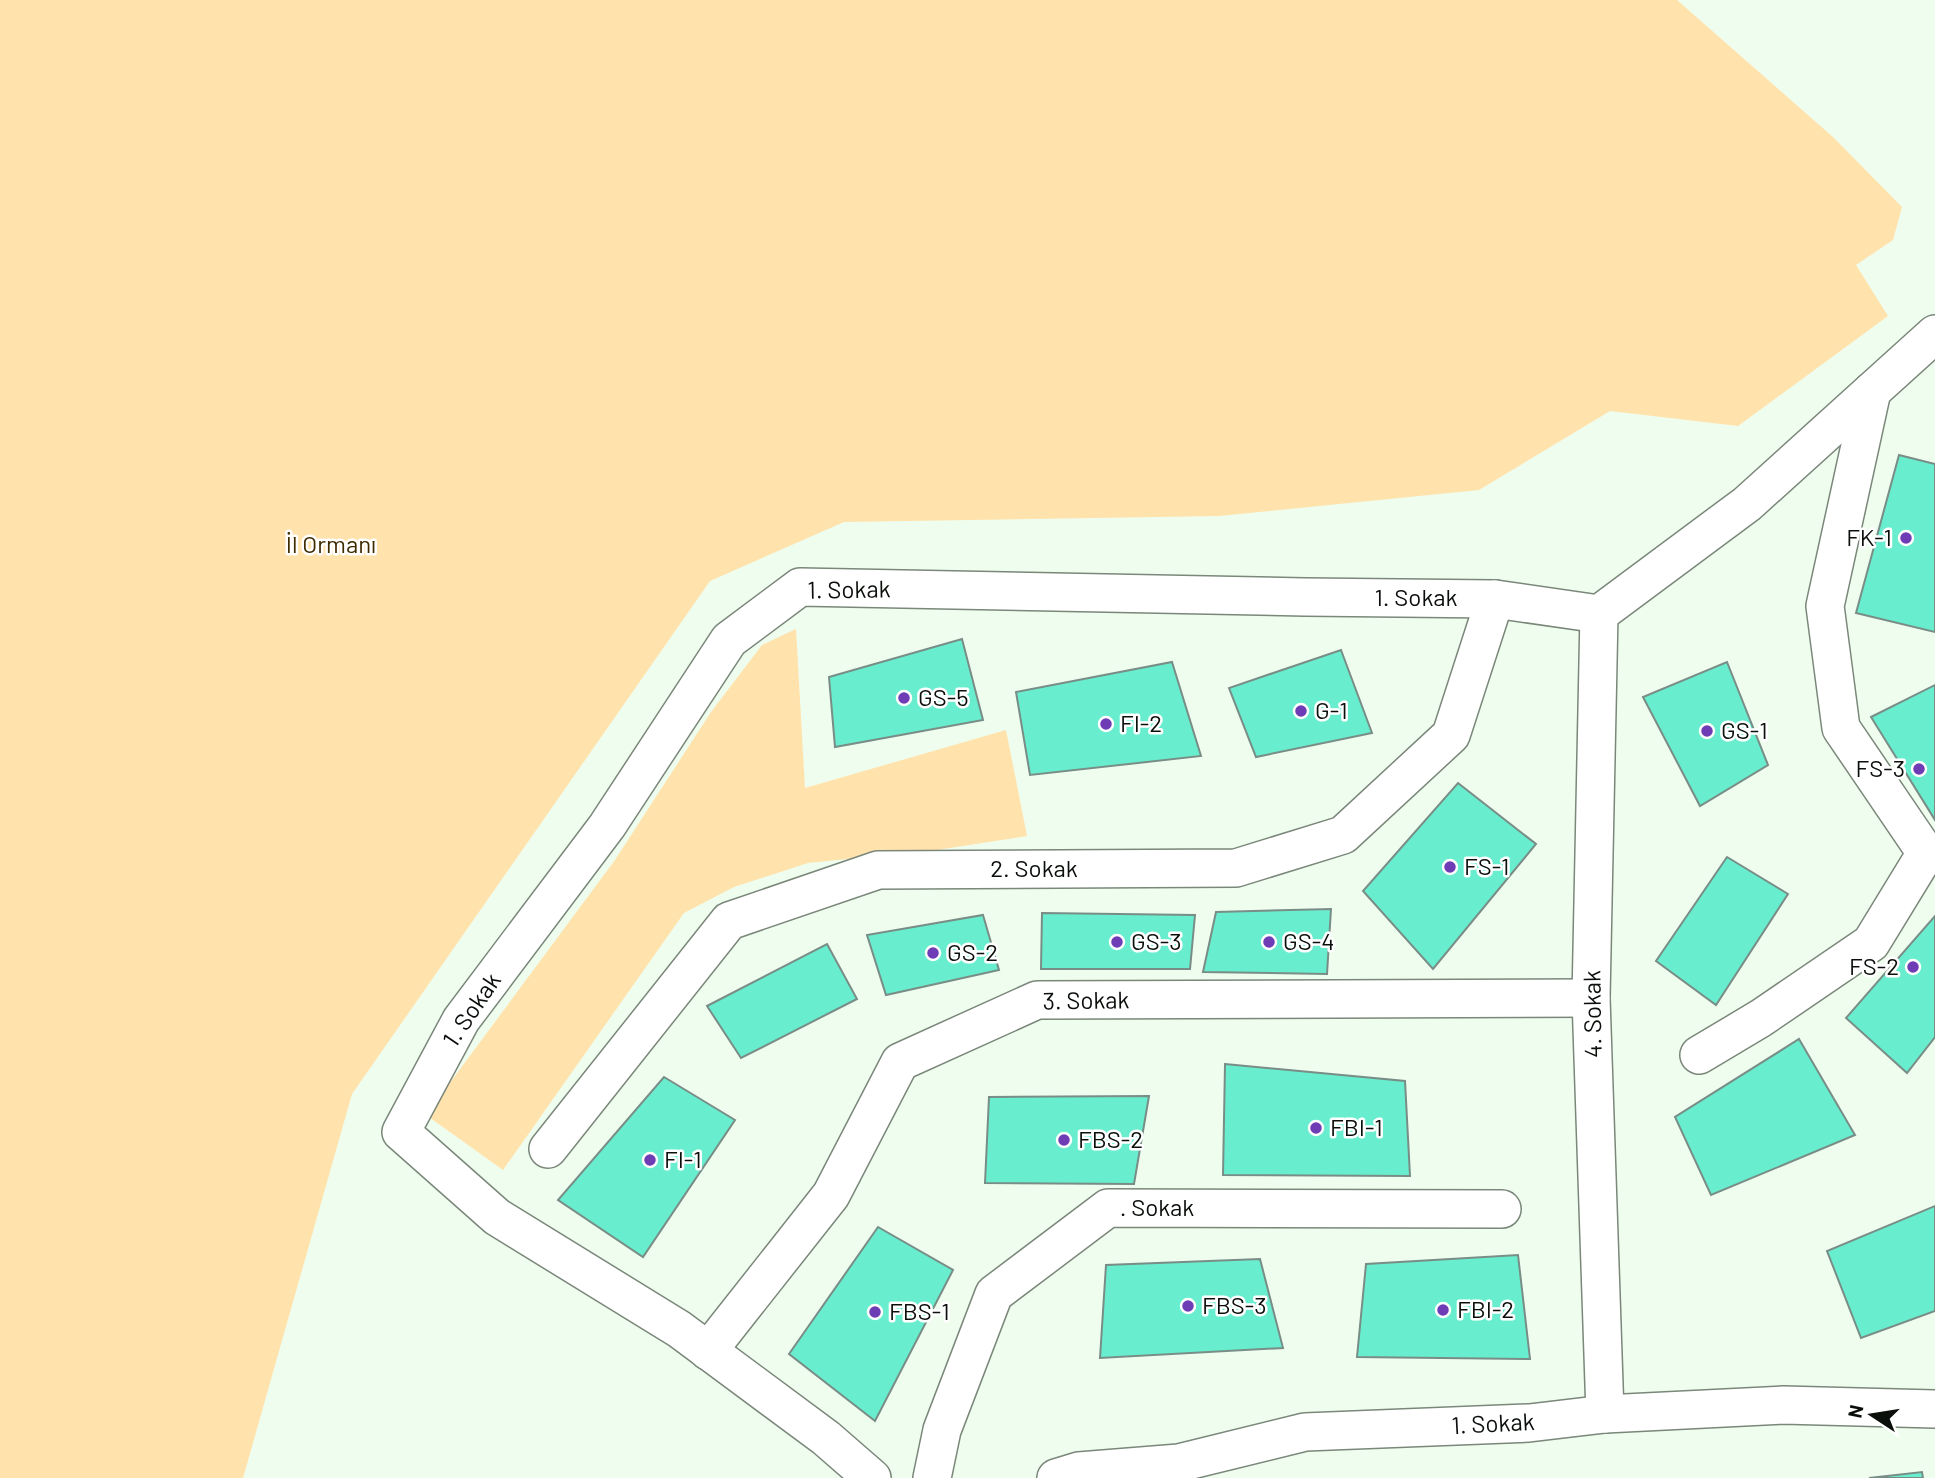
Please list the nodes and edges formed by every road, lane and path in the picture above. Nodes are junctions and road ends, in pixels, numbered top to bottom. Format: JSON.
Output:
{"nodes":[{"id":1,"x":1935,"y":334,"type":"edge"},
{"id":2,"x":1872,"y":391,"type":"junction"},
{"id":3,"x":1495,"y":599,"type":"junction"},
{"id":4,"x":1599,"y":614,"type":"junction"},
{"id":5,"x":1591,"y":998,"type":"junction"},
{"id":6,"x":1699,"y":1055,"type":"dead end"},
{"id":7,"x":548,"y":1149,"type":"dead end"},
{"id":8,"x":1502,"y":1209,"type":"dead end"},
{"id":9,"x":708,"y":1351,"type":"junction"},
{"id":10,"x":1935,"y":1409,"type":"edge"},
{"id":11,"x":1605,"y":1413,"type":"junction"},
{"id":12,"x":1183,"y":1471,"type":"edge"},
{"id":13,"x":872,"y":1478,"type":"edge"},
{"id":14,"x":932,"y":1478,"type":"edge"},
{"id":15,"x":1056,"y":1478,"type":"edge"}],
"edges":[{"from":1,"to":2,"type":"street"},
{"from":2,"to":4,"type":"street"},
{"from":2,"to":6,"type":"street"},
{"from":3,"to":4,"type":"street","name":"1. Sokak"},
{"from":3,"to":7,"type":"street","name":"2. Sokak"},
{"from":3,"to":9,"type":"street","name":"1. Sokak"},
{"from":4,"to":5,"type":"street","name":"4. Sokak"},
{"from":5,"to":9,"type":"street","name":"3. Sokak"},
{"from":5,"to":11,"type":"street","name":"4. Sokak"},
{"from":8,"to":14,"type":"street","name":". Sokak"},
{"from":9,"to":13,"type":"street","name":"1. Sokak"},
{"from":10,"to":11,"type":"street","name":"1. Sokak"},
{"from":11,"to":12,"type":"street","name":"1. Sokak"},
{"from":12,"to":15,"type":"street","name":"1. Sokak"}]}
